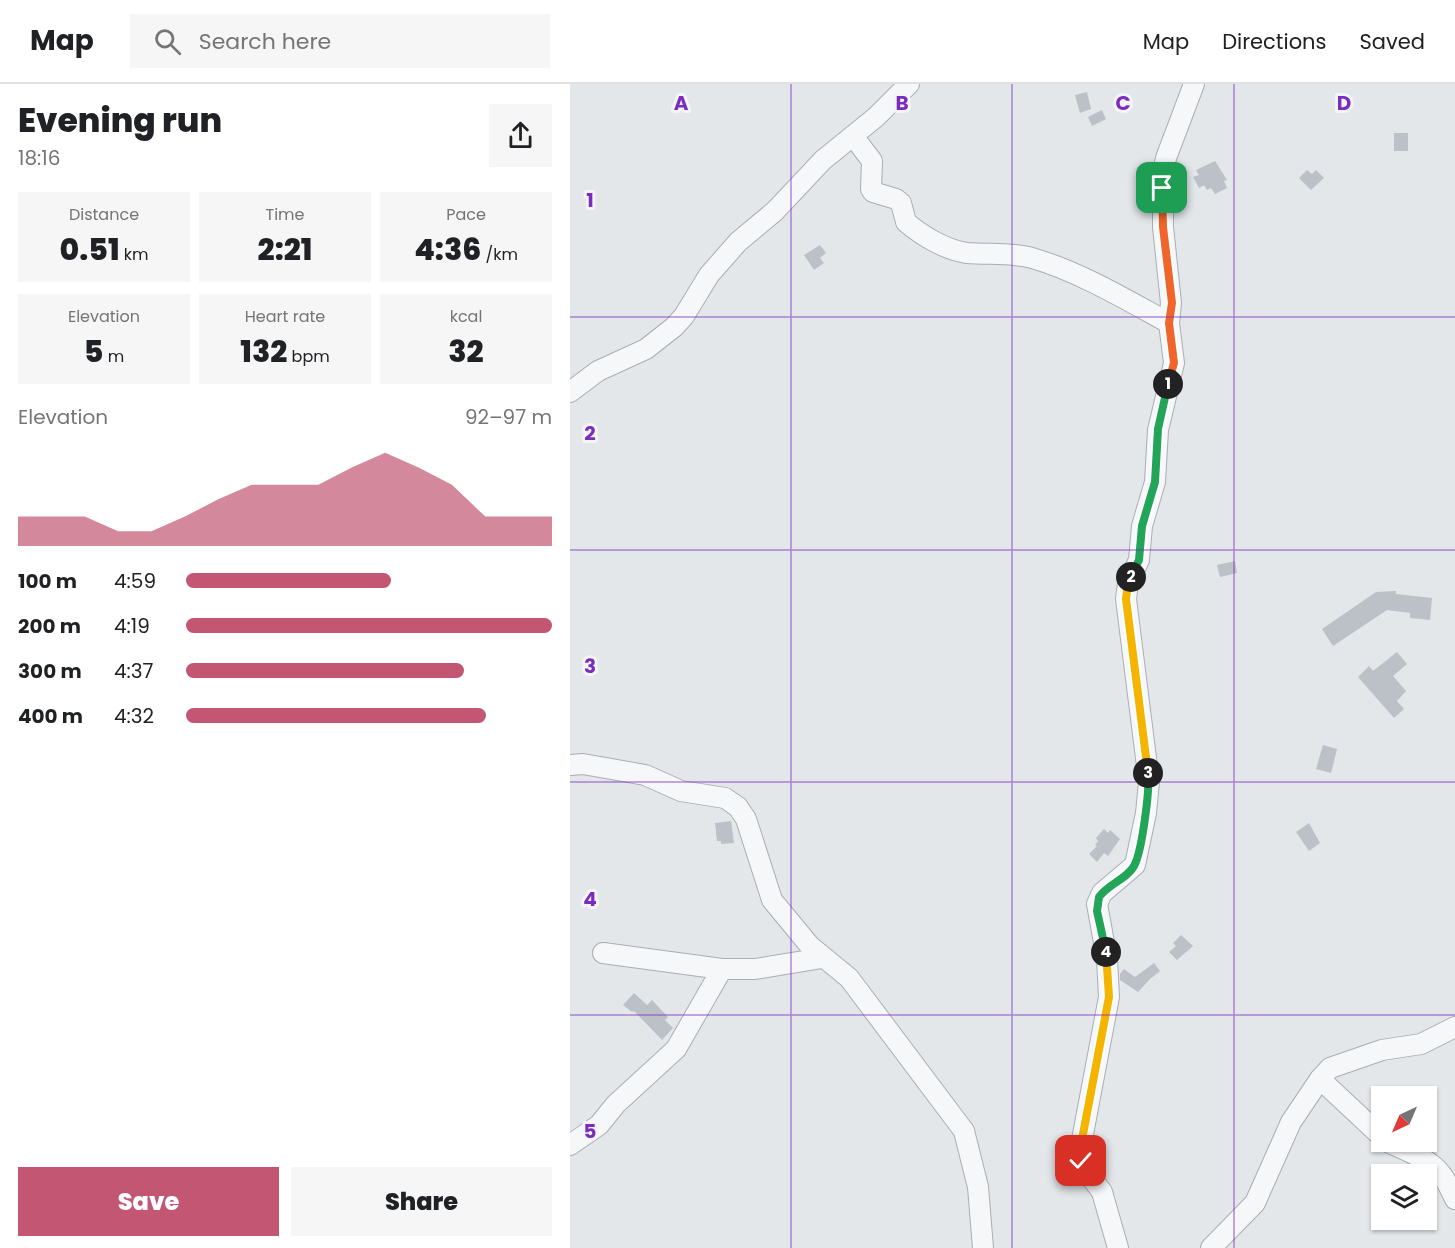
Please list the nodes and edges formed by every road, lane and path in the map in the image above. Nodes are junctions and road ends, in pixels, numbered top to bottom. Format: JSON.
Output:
{"nodes":[{"id":1,"x":909,"y":84,"type":"edge"},
{"id":2,"x":1194,"y":84,"type":"edge"},
{"id":3,"x":853,"y":136,"type":"junction"},
{"id":4,"x":1169,"y":323,"type":"junction"},
{"id":5,"x":570,"y":392,"type":"edge"},
{"id":6,"x":570,"y":765,"type":"edge"},
{"id":7,"x":603,"y":953,"type":"dead end"},
{"id":8,"x":822,"y":958,"type":"junction"},
{"id":9,"x":722,"y":969,"type":"junction"},
{"id":10,"x":1455,"y":1027,"type":"edge"},
{"id":11,"x":1320,"y":1079,"type":"junction"},
{"id":12,"x":1371,"y":1127,"type":"edge"},
{"id":13,"x":570,"y":1145,"type":"edge"},
{"id":14,"x":1408,"y":1152,"type":"edge"},
{"id":15,"x":1455,"y":1199,"type":"edge"},
{"id":16,"x":983,"y":1248,"type":"edge"},
{"id":17,"x":1118,"y":1248,"type":"edge"},
{"id":18,"x":1211,"y":1248,"type":"edge"}],
"edges":[{"from":1,"to":3,"type":"street"},
{"from":2,"to":4,"type":"street"},
{"from":3,"to":4,"type":"street"},
{"from":3,"to":5,"type":"street"},
{"from":4,"to":17,"type":"street"},
{"from":6,"to":8,"type":"street"},
{"from":7,"to":9,"type":"street"},
{"from":8,"to":9,"type":"street"},
{"from":8,"to":16,"type":"street"},
{"from":9,"to":13,"type":"street"},
{"from":10,"to":11,"type":"street"},
{"from":11,"to":12,"type":"street"},
{"from":11,"to":18,"type":"street"},
{"from":14,"to":15,"type":"street"}]}
